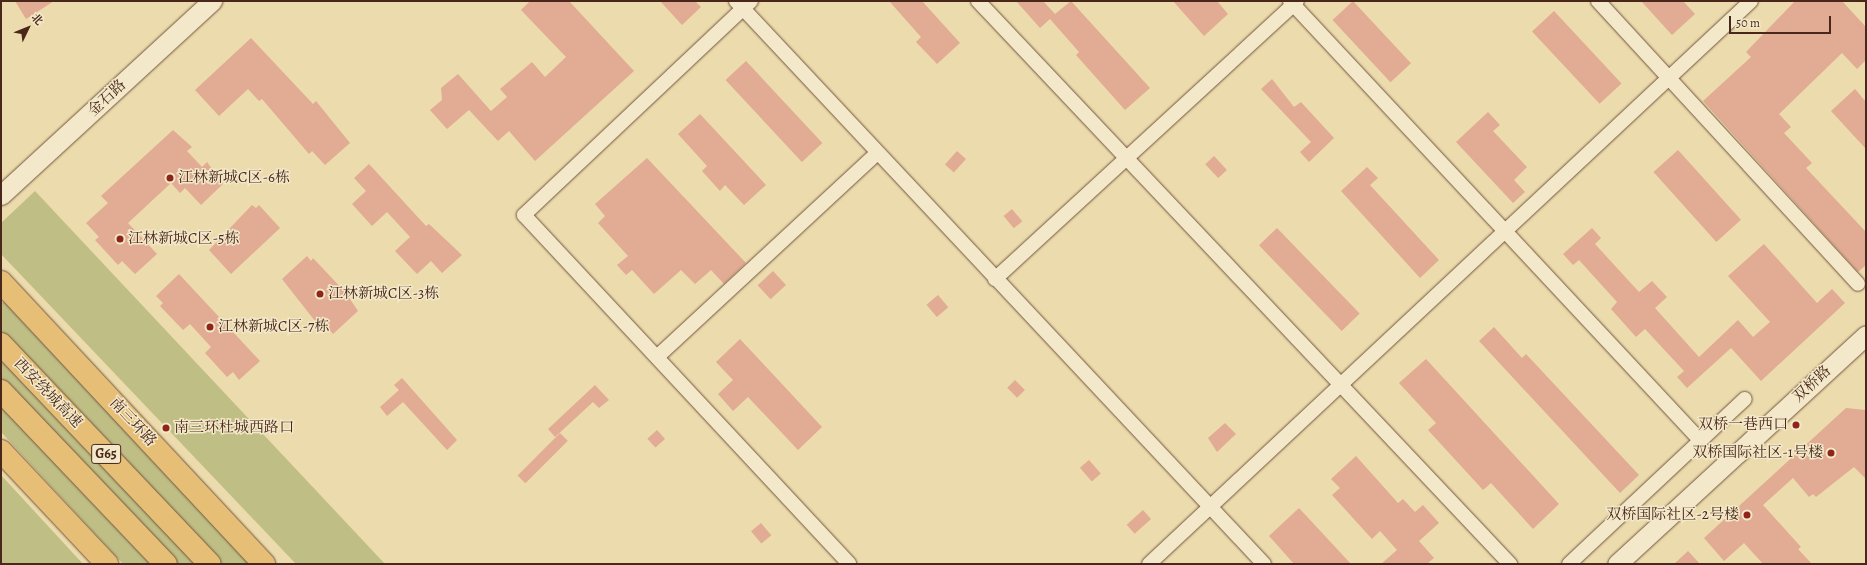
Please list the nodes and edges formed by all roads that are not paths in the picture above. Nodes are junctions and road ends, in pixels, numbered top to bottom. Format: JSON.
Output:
{"nodes":[{"id":1,"x":212,"y":1,"type":"edge"},
{"id":2,"x":978,"y":1,"type":"edge"},
{"id":3,"x":1598,"y":1,"type":"edge"},
{"id":4,"x":1751,"y":1,"type":"edge"},
{"id":5,"x":1294,"y":2,"type":"edge"},
{"id":6,"x":743,"y":4,"type":"edge"},
{"id":7,"x":1669,"y":76,"type":"junction"},
{"id":8,"x":877,"y":153,"type":"junction"},
{"id":9,"x":1128,"y":160,"type":"junction"},
{"id":10,"x":1,"y":195,"type":"edge"},
{"id":11,"x":1507,"y":231,"type":"junction"},
{"id":12,"x":996,"y":279,"type":"junction"},
{"id":13,"x":1,"y":282,"type":"edge"},
{"id":14,"x":1858,"y":284,"type":"dead end"},
{"id":15,"x":1864,"y":342,"type":"edge"},
{"id":16,"x":1,"y":344,"type":"edge"},
{"id":17,"x":657,"y":357,"type":"junction"},
{"id":18,"x":1341,"y":386,"type":"junction"},
{"id":19,"x":1,"y":391,"type":"edge"},
{"id":20,"x":1745,"y":399,"type":"dead end"},
{"id":21,"x":1700,"y":440,"type":"junction"},
{"id":22,"x":1,"y":451,"type":"edge"},
{"id":23,"x":1211,"y":506,"type":"junction"},
{"id":24,"x":107,"y":564,"type":"edge"},
{"id":25,"x":166,"y":564,"type":"edge"},
{"id":26,"x":210,"y":564,"type":"edge"},
{"id":27,"x":264,"y":564,"type":"edge"},
{"id":28,"x":849,"y":564,"type":"edge"},
{"id":29,"x":1149,"y":564,"type":"edge"},
{"id":30,"x":1264,"y":564,"type":"edge"},
{"id":31,"x":1510,"y":564,"type":"edge"},
{"id":32,"x":1569,"y":564,"type":"edge"},
{"id":33,"x":1617,"y":564,"type":"edge"}],
"edges":[{"from":1,"to":10,"type":"street","name":"金石路"},
{"from":2,"to":9,"type":"street"},
{"from":3,"to":7,"type":"street"},
{"from":4,"to":7,"type":"street"},
{"from":5,"to":9,"type":"street"},
{"from":5,"to":11,"type":"street"},
{"from":6,"to":8,"type":"street"},
{"from":6,"to":17,"type":"street"},
{"from":7,"to":11,"type":"street"},
{"from":7,"to":14,"type":"street"},
{"from":8,"to":12,"type":"street"},
{"from":8,"to":17,"type":"street"},
{"from":9,"to":12,"type":"street"},
{"from":9,"to":18,"type":"street"},
{"from":11,"to":18,"type":"street"},
{"from":11,"to":21,"type":"street"},
{"from":12,"to":23,"type":"street"},
{"from":13,"to":27,"type":"highway","name":"南三环路"},
{"from":15,"to":33,"type":"street","name":"双桥路"},
{"from":16,"to":26,"type":"highway","name":"西安绕城高速","number":"G65"},
{"from":17,"to":28,"type":"street"},
{"from":18,"to":23,"type":"street"},
{"from":18,"to":31,"type":"street"},
{"from":19,"to":25,"type":"highway","number":"G65"},
{"from":20,"to":21,"type":"street"},
{"from":21,"to":32,"type":"street"},
{"from":22,"to":24,"type":"highway"},
{"from":23,"to":29,"type":"street"},
{"from":23,"to":30,"type":"street"}]}
